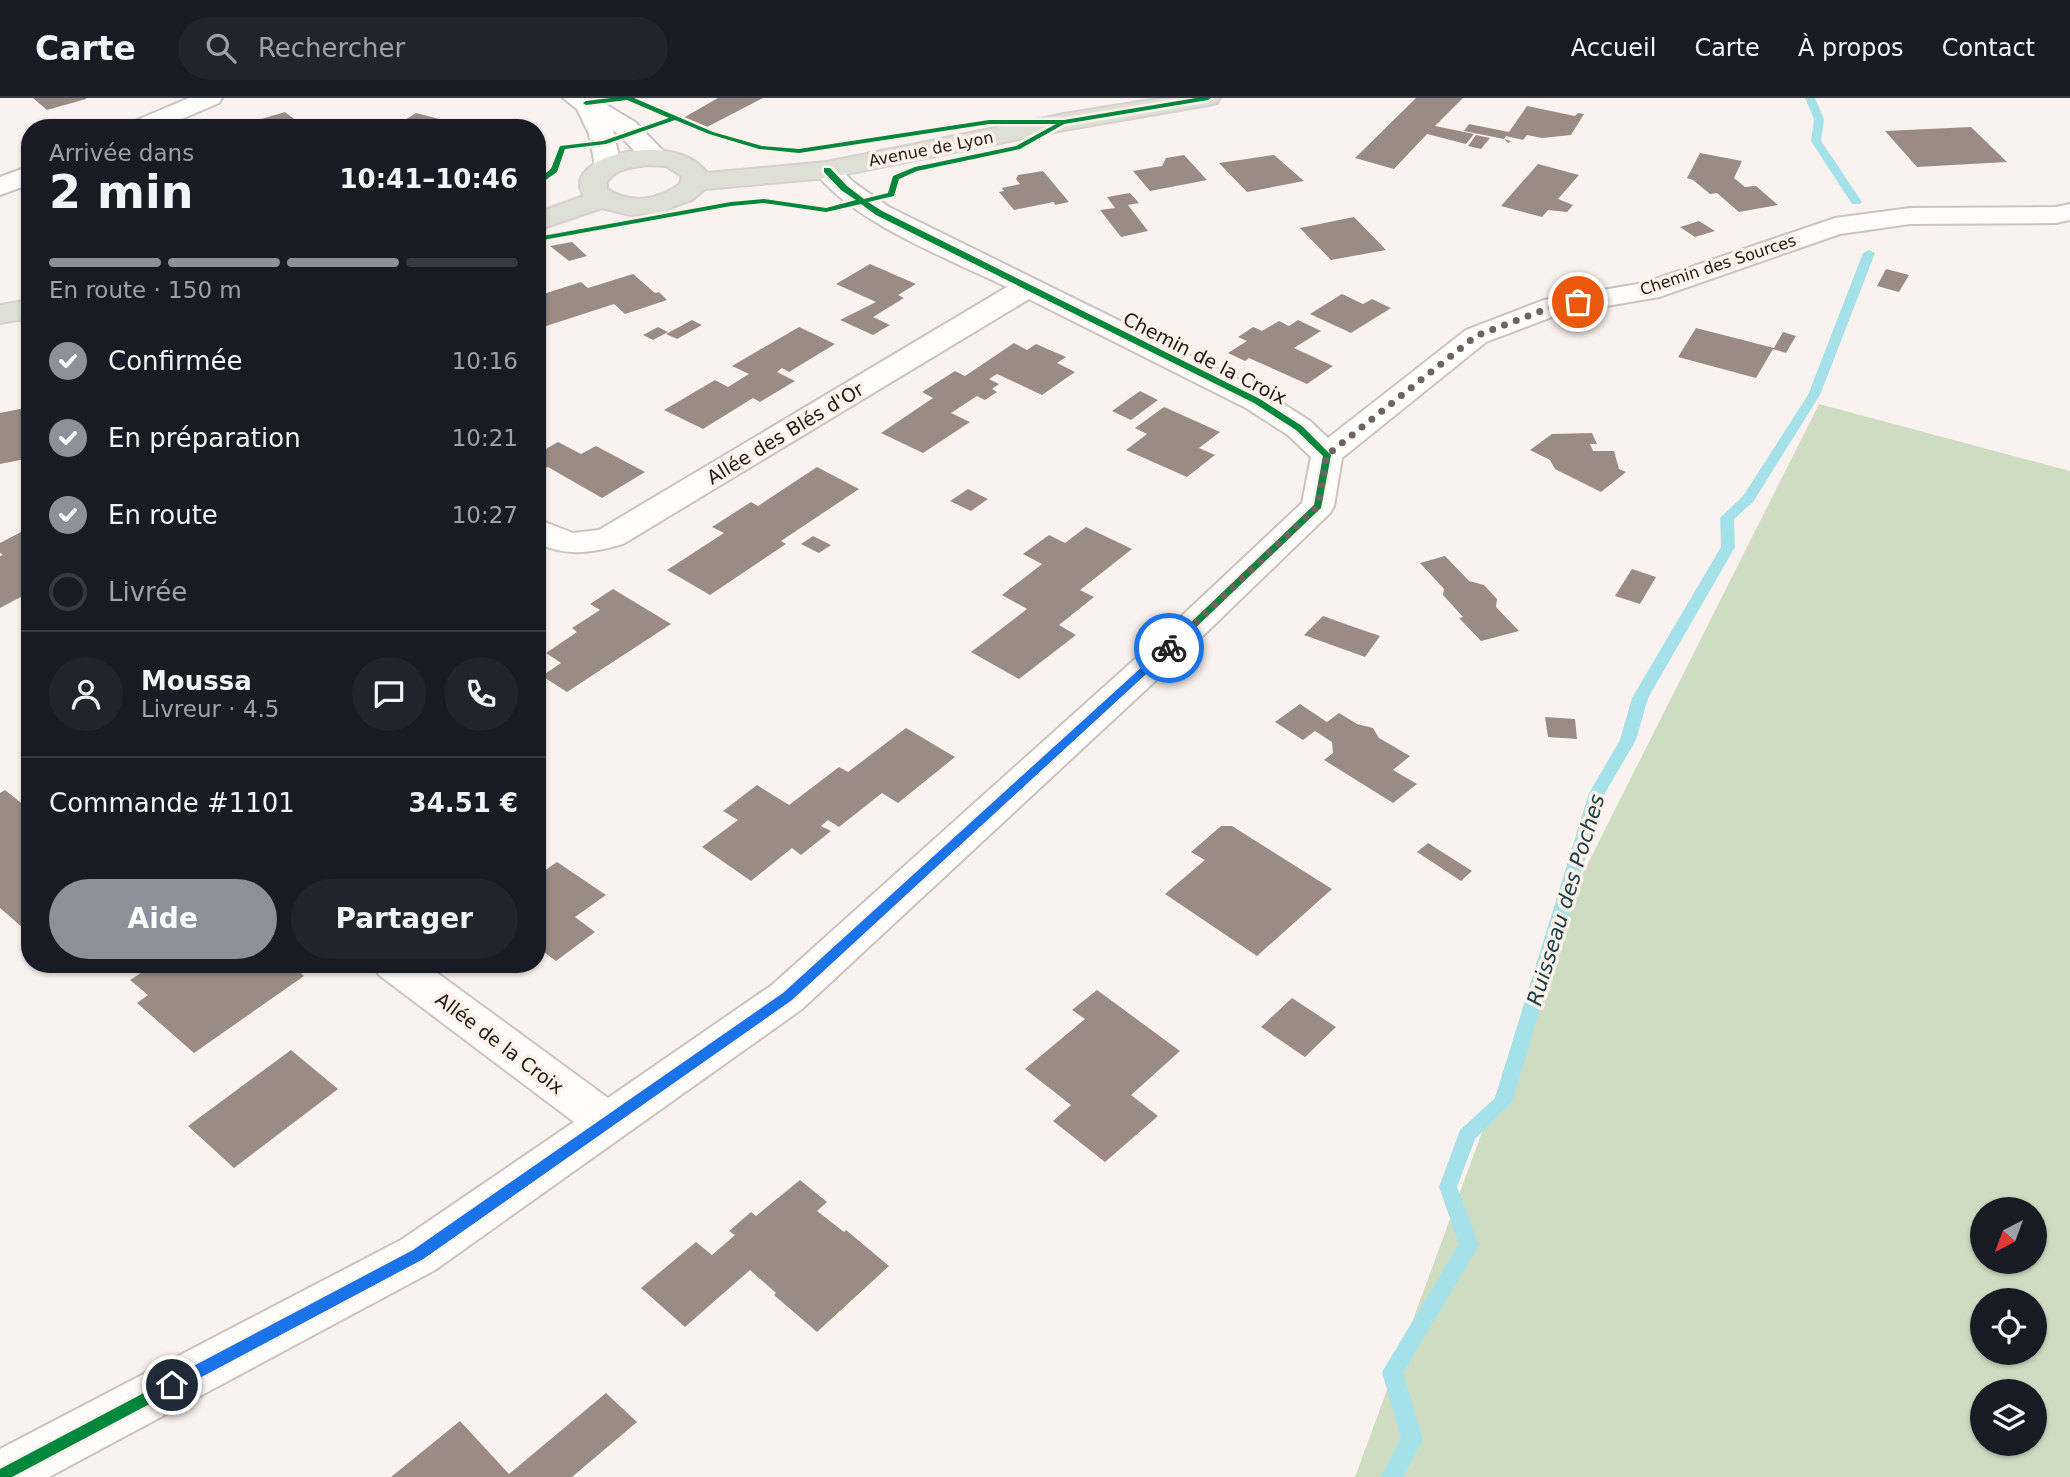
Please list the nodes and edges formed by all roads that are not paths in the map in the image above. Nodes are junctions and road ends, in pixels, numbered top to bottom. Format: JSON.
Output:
{"nodes":[{"id":1,"x":209,"y":98,"type":"edge"},
{"id":2,"x":1208,"y":98,"type":"edge"},
{"id":3,"x":580,"y":101,"type":"edge"},
{"id":4,"x":160,"y":119,"type":"edge"},
{"id":5,"x":656,"y":157,"type":"junction"},
{"id":6,"x":608,"y":166,"type":"junction"},
{"id":7,"x":827,"y":170,"type":"junction"},
{"id":8,"x":21,"y":178,"type":"edge"},
{"id":9,"x":695,"y":182,"type":"junction"},
{"id":10,"x":0,"y":187,"type":"edge"},
{"id":11,"x":602,"y":199,"type":"junction"},
{"id":12,"x":2070,"y":212,"type":"edge"},
{"id":13,"x":546,"y":219,"type":"edge"},
{"id":14,"x":1026,"y":288,"type":"junction"},
{"id":15,"x":21,"y":310,"type":"edge"},
{"id":16,"x":0,"y":314,"type":"edge"},
{"id":17,"x":1327,"y":455,"type":"junction"},
{"id":18,"x":546,"y":535,"type":"edge"},
{"id":19,"x":406,"y":973,"type":"edge"},
{"id":20,"x":607,"y":1122,"type":"junction"},
{"id":21,"x":0,"y":1476,"type":"edge"}],
"edges":[{"from":1,"to":4,"type":"street"},
{"from":2,"to":7,"type":"main road","name":"Avenue de Lyon"},
{"from":3,"to":5,"type":"street"},
{"from":3,"to":6,"type":"street"},
{"from":5,"to":6,"type":"main road"},
{"from":5,"to":9,"type":"main road"},
{"from":6,"to":11,"type":"main road"},
{"from":7,"to":9,"type":"main road","name":"Avenue de Lyon"},
{"from":7,"to":14,"type":"street","name":"Chemin de la Croix"},
{"from":8,"to":10,"type":"street"},
{"from":9,"to":11,"type":"main road"},
{"from":11,"to":13,"type":"main road"},
{"from":12,"to":17,"type":"street","name":"Chemin des Sources"},
{"from":14,"to":17,"type":"street","name":"Chemin de la Croix"},
{"from":14,"to":18,"type":"street","name":"Allée des Blés d'Or"},
{"from":15,"to":16,"type":"main road"},
{"from":17,"to":20,"type":"street"},
{"from":19,"to":20,"type":"street","name":"Allée de la Croix"},
{"from":20,"to":21,"type":"street"}]}
